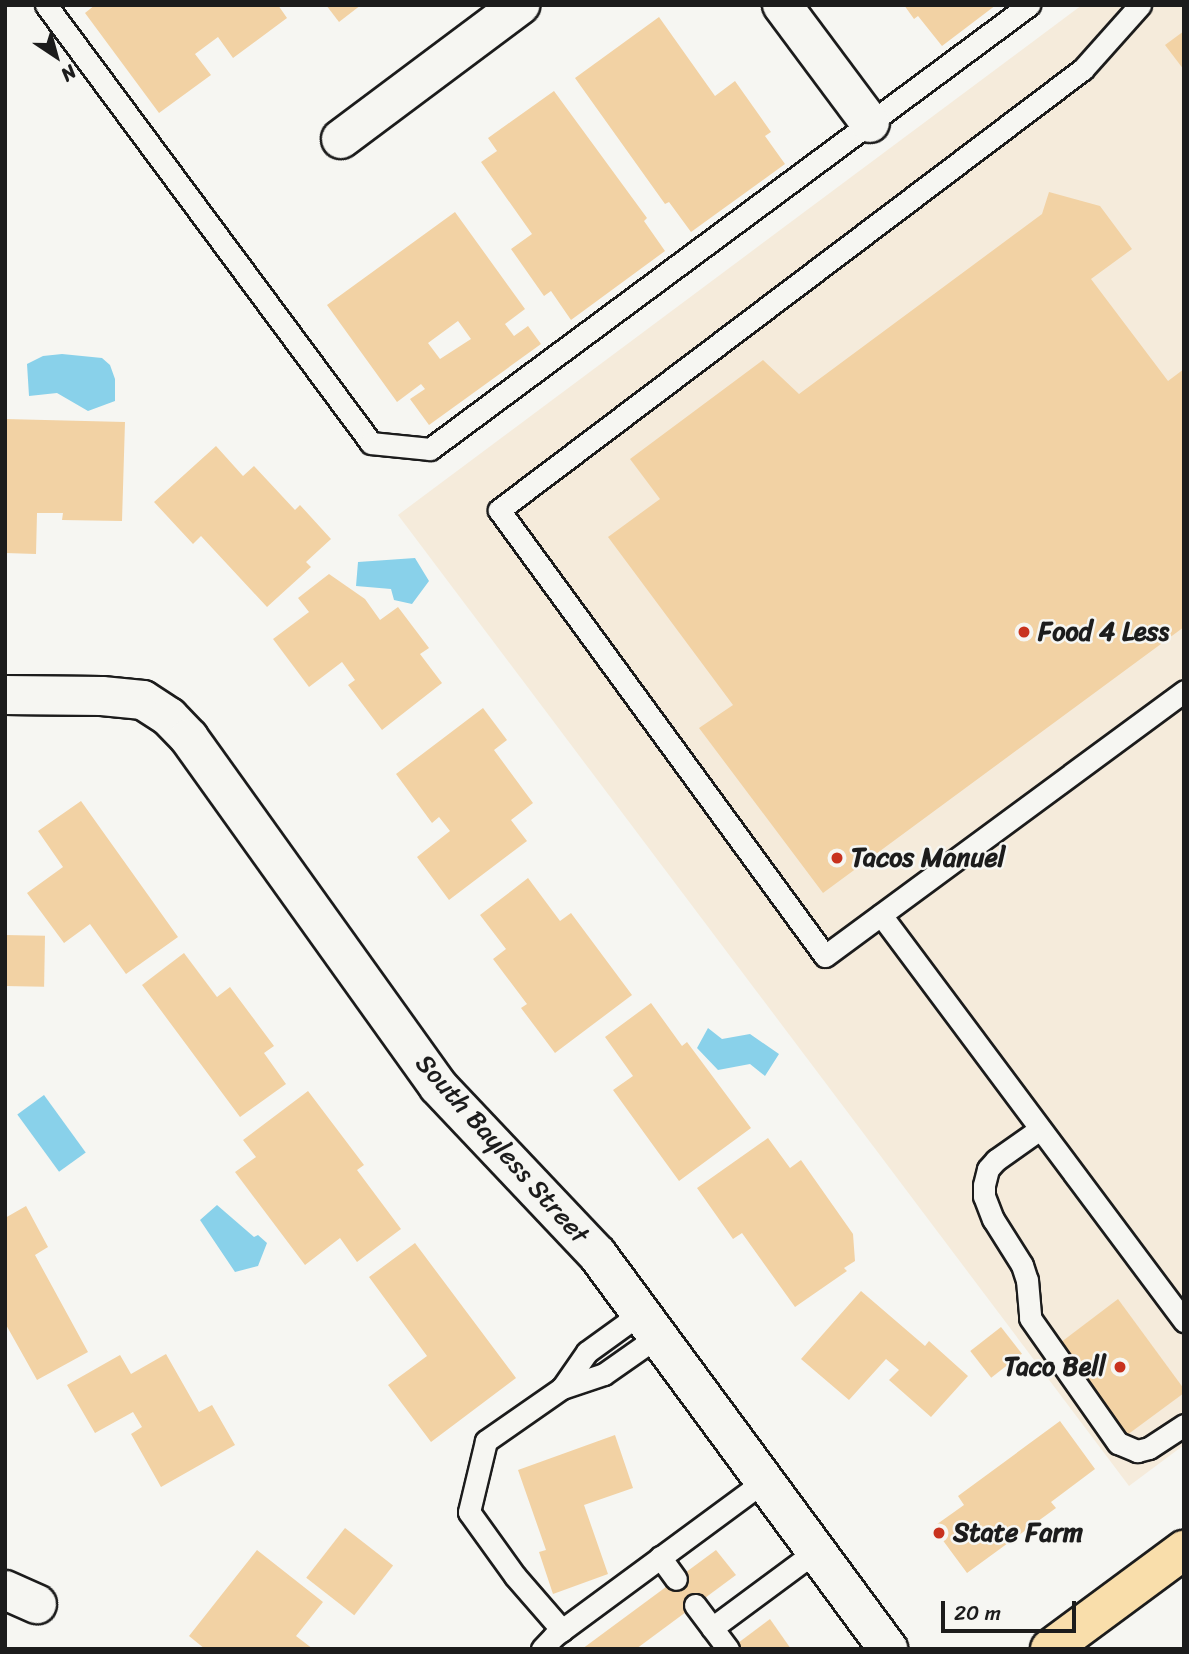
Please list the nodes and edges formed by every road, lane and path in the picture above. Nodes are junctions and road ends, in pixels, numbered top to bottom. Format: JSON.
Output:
{"nodes":[{"id":1,"x":46,"y":5,"type":"edge"},
{"id":2,"x":520,"y":5,"type":"edge"},
{"id":3,"x":782,"y":5,"type":"edge"},
{"id":4,"x":1029,"y":5,"type":"edge"},
{"id":5,"x":1140,"y":5,"type":"edge"},
{"id":6,"x":870,"y":123,"type":"junction"},
{"id":7,"x":341,"y":139,"type":"dead end"},
{"id":8,"x":1184,"y":691,"type":"edge"},
{"id":9,"x":5,"y":695,"type":"edge"},
{"id":10,"x":881,"y":915,"type":"junction"},
{"id":11,"x":1040,"y":1129,"type":"junction"},
{"id":12,"x":1184,"y":1321,"type":"edge"},
{"id":13,"x":650,"y":1325,"type":"junction"},
{"id":14,"x":562,"y":1388,"type":"junction"},
{"id":15,"x":1184,"y":1425,"type":"edge"},
{"id":16,"x":764,"y":1480,"type":"junction"},
{"id":17,"x":1184,"y":1549,"type":"edge"},
{"id":18,"x":816,"y":1551,"type":"junction"},
{"id":19,"x":660,"y":1557,"type":"junction"},
{"id":20,"x":676,"y":1579,"type":"dead end"},
{"id":21,"x":695,"y":1605,"type":"dead end"},
{"id":22,"x":712,"y":1628,"type":"junction"},
{"id":23,"x":562,"y":1630,"type":"junction"},
{"id":24,"x":542,"y":1649,"type":"edge"},
{"id":25,"x":728,"y":1649,"type":"edge"},
{"id":26,"x":888,"y":1649,"type":"edge"},
{"id":27,"x":1050,"y":1649,"type":"edge"}],
"edges":[{"from":1,"to":6,"type":"lane"},
{"from":2,"to":7,"type":"street"},
{"from":3,"to":6,"type":"street"},
{"from":4,"to":6,"type":"lane"},
{"from":5,"to":10,"type":"lane"},
{"from":8,"to":10,"type":"lane"},
{"from":9,"to":13,"type":"street","name":"South Bayless Street"},
{"from":10,"to":11,"type":"lane"},
{"from":11,"to":12,"type":"lane"},
{"from":11,"to":15,"type":"lane"},
{"from":13,"to":14,"type":"lane"},
{"from":13,"to":14,"type":"lane"},
{"from":13,"to":16,"type":"street","name":"South Bayless Street"},
{"from":14,"to":23,"type":"lane"},
{"from":16,"to":18,"type":"street","name":"South Bayless Street"},
{"from":16,"to":19,"type":"lane"},
{"from":17,"to":27,"type":"main road"},
{"from":18,"to":22,"type":"lane"},
{"from":18,"to":26,"type":"street","name":"South Bayless Street"},
{"from":19,"to":20,"type":"lane"},
{"from":19,"to":23,"type":"lane"},
{"from":21,"to":22,"type":"lane"},
{"from":22,"to":25,"type":"lane"},
{"from":23,"to":24,"type":"lane"}]}
